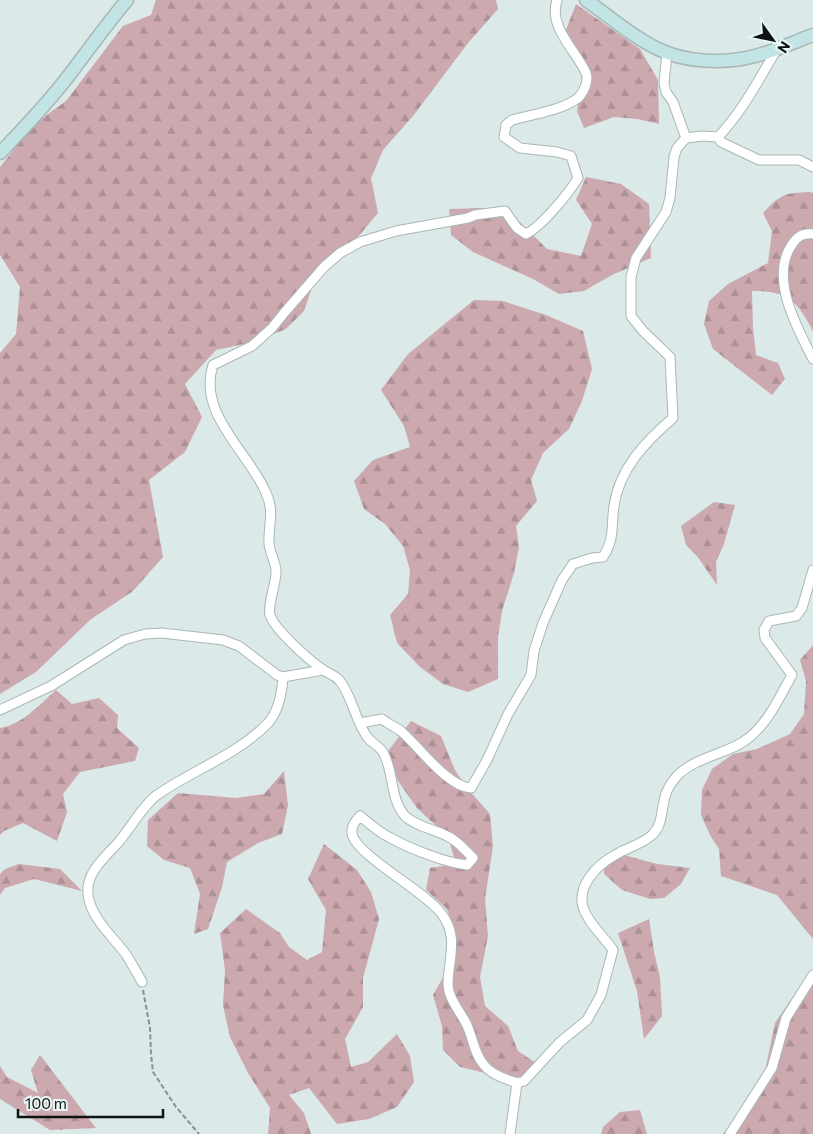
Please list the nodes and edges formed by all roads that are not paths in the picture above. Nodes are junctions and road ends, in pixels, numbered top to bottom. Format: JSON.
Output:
{"nodes":[{"id":1,"x":127,"y":0,"type":"edge"},
{"id":2,"x":557,"y":0,"type":"edge"},
{"id":3,"x":586,"y":0,"type":"edge"},
{"id":4,"x":813,"y":35,"type":"edge"},
{"id":5,"x":777,"y":49,"type":"junction"},
{"id":6,"x":667,"y":53,"type":"junction"},
{"id":7,"x":718,"y":137,"type":"junction"},
{"id":8,"x":686,"y":138,"type":"junction"},
{"id":9,"x":0,"y":153,"type":"edge"},
{"id":10,"x":813,"y":167,"type":"edge"},
{"id":11,"x":813,"y":234,"type":"edge"},
{"id":12,"x":813,"y":359,"type":"edge"},
{"id":13,"x":813,"y":570,"type":"edge"},
{"id":14,"x":323,"y":670,"type":"junction"},
{"id":15,"x":283,"y":677,"type":"junction"},
{"id":16,"x":0,"y":710,"type":"edge"},
{"id":17,"x":360,"y":723,"type":"junction"},
{"id":18,"x":813,"y":975,"type":"edge"},
{"id":19,"x":142,"y":982,"type":"road end"},
{"id":20,"x":517,"y":1084,"type":"junction"},
{"id":21,"x":510,"y":1134,"type":"edge"},
{"id":22,"x":730,"y":1134,"type":"edge"}],
"edges":[{"from":1,"to":9,"type":"street"},
{"from":2,"to":14,"type":"street"},
{"from":3,"to":6,"type":"street"},
{"from":4,"to":5,"type":"street"},
{"from":5,"to":6,"type":"street"},
{"from":5,"to":7,"type":"street"},
{"from":6,"to":8,"type":"street"},
{"from":7,"to":8,"type":"street"},
{"from":7,"to":10,"type":"street"},
{"from":8,"to":17,"type":"street"},
{"from":11,"to":12,"type":"street"},
{"from":13,"to":20,"type":"street"},
{"from":14,"to":15,"type":"street"},
{"from":14,"to":17,"type":"street"},
{"from":15,"to":16,"type":"street"},
{"from":15,"to":19,"type":"street"},
{"from":17,"to":20,"type":"street"},
{"from":18,"to":22,"type":"street"},
{"from":20,"to":21,"type":"street"}]}
